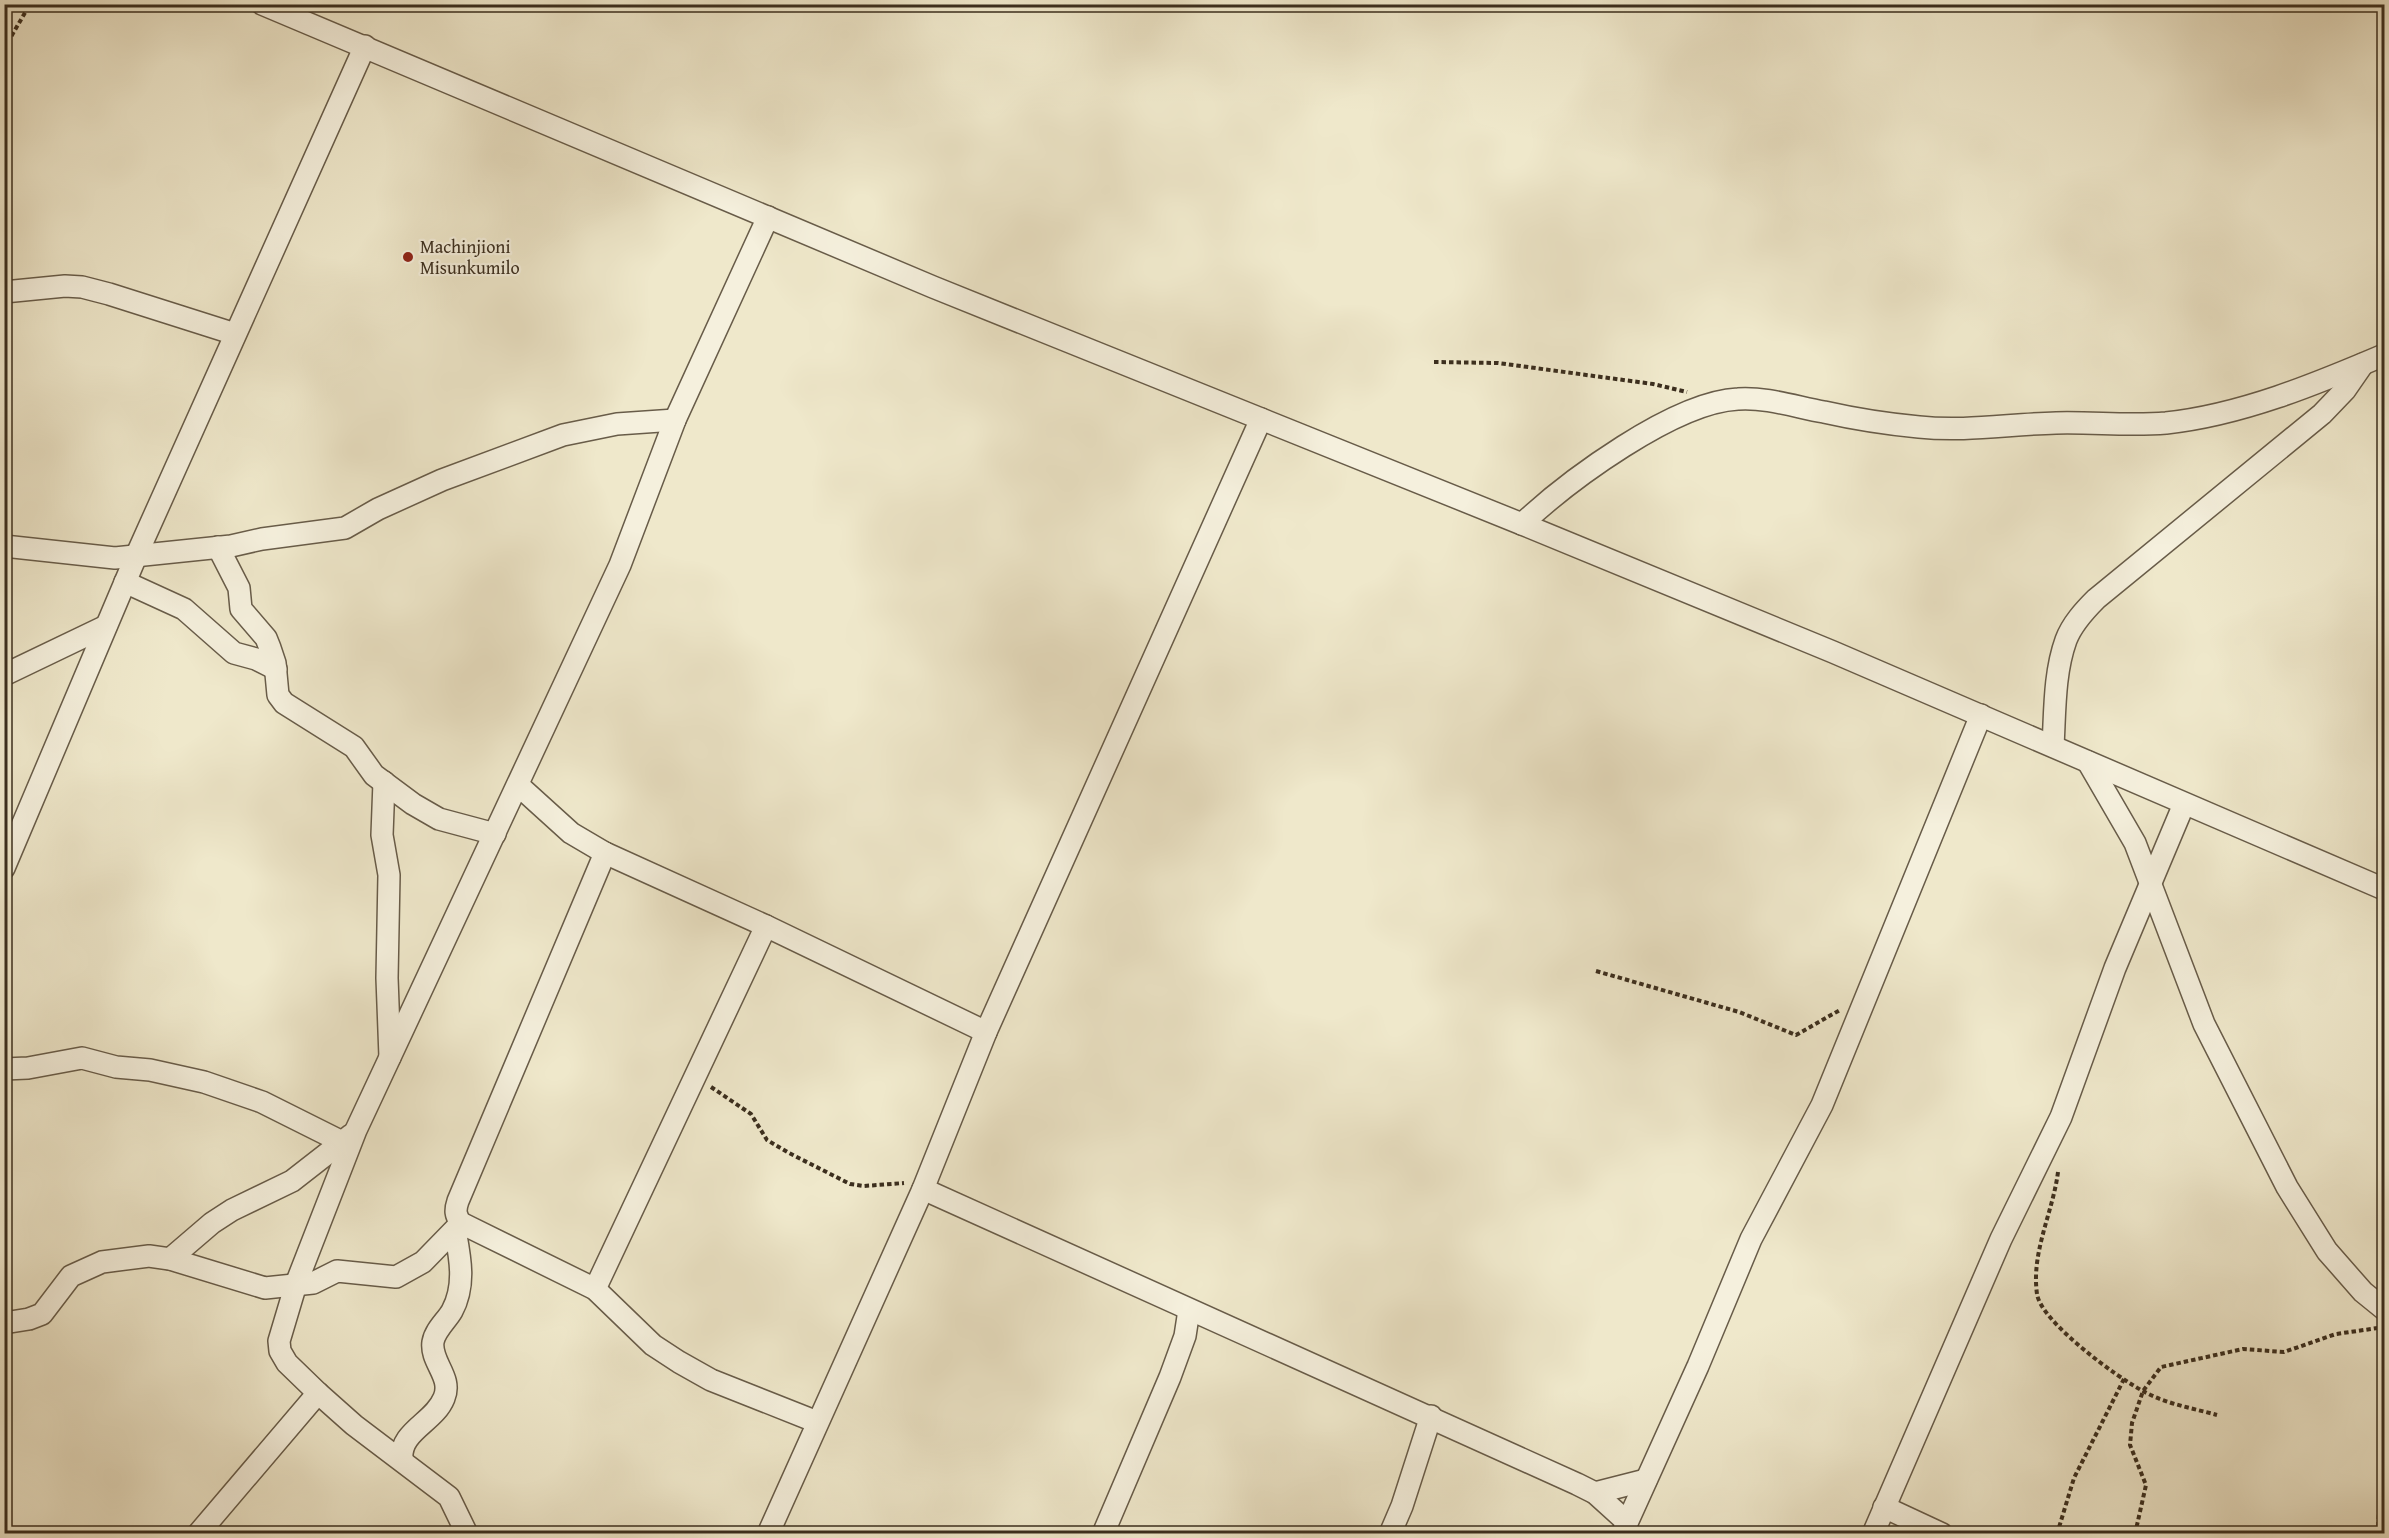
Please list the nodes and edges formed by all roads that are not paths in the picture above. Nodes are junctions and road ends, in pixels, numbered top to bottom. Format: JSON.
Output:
{"nodes":[{"id":1,"x":262,"y":4,"type":"edge"},
{"id":2,"x":365,"y":46,"type":"junction"},
{"id":3,"x":768,"y":217,"type":"junction"},
{"id":4,"x":4,"y":292,"type":"edge"},
{"id":5,"x":235,"y":334,"type":"junction"},
{"id":6,"x":2385,"y":355,"type":"edge"},
{"id":7,"x":2362,"y":364,"type":"junction"},
{"id":8,"x":1261,"y":419,"type":"junction"},
{"id":9,"x":675,"y":420,"type":"junction"},
{"id":10,"x":1522,"y":524,"type":"junction"},
{"id":11,"x":4,"y":546,"type":"edge"},
{"id":12,"x":218,"y":547,"type":"junction"},
{"id":13,"x":137,"y":554,"type":"junction"},
{"id":14,"x":125,"y":582,"type":"junction"},
{"id":15,"x":106,"y":627,"type":"junction"},
{"id":16,"x":276,"y":669,"type":"junction"},
{"id":17,"x":4,"y":675,"type":"edge"},
{"id":18,"x":1981,"y":715,"type":"junction"},
{"id":19,"x":2053,"y":746,"type":"junction"},
{"id":20,"x":2088,"y":762,"type":"junction"},
{"id":21,"x":384,"y":782,"type":"junction"},
{"id":22,"x":518,"y":785,"type":"junction"},
{"id":23,"x":2184,"y":804,"type":"junction"},
{"id":24,"x":495,"y":834,"type":"junction"},
{"id":25,"x":605,"y":854,"type":"junction"},
{"id":26,"x":4,"y":868,"type":"edge"},
{"id":27,"x":2150,"y":884,"type":"junction"},
{"id":28,"x":2385,"y":889,"type":"edge"},
{"id":29,"x":766,"y":926,"type":"junction"},
{"id":30,"x":986,"y":1032,"type":"junction"},
{"id":31,"x":390,"y":1059,"type":"junction"},
{"id":32,"x":4,"y":1069,"type":"edge"},
{"id":33,"x":349,"y":1136,"type":"junction"},
{"id":34,"x":925,"y":1185,"type":"junction"},
{"id":35,"x":458,"y":1227,"type":"junction"},
{"id":36,"x":170,"y":1259,"type":"junction"},
{"id":37,"x":296,"y":1284,"type":"junction"},
{"id":38,"x":595,"y":1289,"type":"junction"},
{"id":39,"x":2385,"y":1309,"type":"edge"},
{"id":40,"x":1189,"y":1310,"type":"junction"},
{"id":41,"x":4,"y":1323,"type":"edge"},
{"id":42,"x":318,"y":1393,"type":"junction"},
{"id":43,"x":1431,"y":1416,"type":"junction"},
{"id":44,"x":817,"y":1422,"type":"junction"},
{"id":45,"x":402,"y":1460,"type":"junction"},
{"id":46,"x":1646,"y":1480,"type":"junction"},
{"id":47,"x":1595,"y":1493,"type":"junction"},
{"id":48,"x":1884,"y":1508,"type":"junction"},
{"id":49,"x":1624,"y":1528,"type":"edge"},
{"id":50,"x":462,"y":1530,"type":"edge"},
{"id":51,"x":198,"y":1533,"type":"edge"},
{"id":52,"x":768,"y":1533,"type":"edge"},
{"id":53,"x":1103,"y":1533,"type":"edge"},
{"id":54,"x":1390,"y":1533,"type":"edge"},
{"id":55,"x":1873,"y":1533,"type":"edge"},
{"id":56,"x":1942,"y":1533,"type":"edge"}],
"edges":[{"from":1,"to":2,"type":"street"},
{"from":2,"to":3,"type":"street"},
{"from":2,"to":5,"type":"street"},
{"from":3,"to":8,"type":"street"},
{"from":3,"to":9,"type":"street"},
{"from":4,"to":5,"type":"street"},
{"from":5,"to":13,"type":"street"},
{"from":6,"to":7,"type":"street"},
{"from":7,"to":10,"type":"street"},
{"from":7,"to":19,"type":"street"},
{"from":8,"to":10,"type":"street"},
{"from":8,"to":30,"type":"street"},
{"from":9,"to":12,"type":"street"},
{"from":9,"to":22,"type":"street"},
{"from":10,"to":18,"type":"street"},
{"from":11,"to":13,"type":"street"},
{"from":12,"to":13,"type":"street"},
{"from":12,"to":16,"type":"street"},
{"from":13,"to":14,"type":"street"},
{"from":14,"to":15,"type":"street"},
{"from":14,"to":16,"type":"street"},
{"from":15,"to":17,"type":"street"},
{"from":15,"to":26,"type":"street"},
{"from":16,"to":21,"type":"street"},
{"from":18,"to":19,"type":"street"},
{"from":18,"to":46,"type":"street"},
{"from":19,"to":20,"type":"street"},
{"from":20,"to":23,"type":"street"},
{"from":20,"to":27,"type":"street"},
{"from":21,"to":24,"type":"street"},
{"from":21,"to":31,"type":"street"},
{"from":22,"to":24,"type":"street"},
{"from":22,"to":25,"type":"street"},
{"from":23,"to":27,"type":"street"},
{"from":23,"to":28,"type":"street"},
{"from":24,"to":31,"type":"street"},
{"from":25,"to":29,"type":"street"},
{"from":25,"to":35,"type":"street"},
{"from":27,"to":39,"type":"street"},
{"from":27,"to":48,"type":"street"},
{"from":29,"to":30,"type":"street"},
{"from":29,"to":38,"type":"street"},
{"from":30,"to":34,"type":"street"},
{"from":31,"to":33,"type":"street"},
{"from":32,"to":33,"type":"street"},
{"from":33,"to":36,"type":"street"},
{"from":33,"to":37,"type":"street"},
{"from":34,"to":40,"type":"street"},
{"from":34,"to":44,"type":"street"},
{"from":35,"to":37,"type":"street"},
{"from":35,"to":38,"type":"street"},
{"from":35,"to":45,"type":"street"},
{"from":36,"to":37,"type":"street"},
{"from":36,"to":41,"type":"street"},
{"from":37,"to":42,"type":"street"},
{"from":38,"to":44,"type":"street"},
{"from":40,"to":43,"type":"street"},
{"from":40,"to":53,"type":"street"},
{"from":42,"to":45,"type":"street"},
{"from":42,"to":51,"type":"street"},
{"from":43,"to":47,"type":"street"},
{"from":43,"to":54,"type":"street"},
{"from":44,"to":52,"type":"street"},
{"from":45,"to":50,"type":"street"},
{"from":46,"to":47,"type":"street"},
{"from":46,"to":49,"type":"street"},
{"from":47,"to":49,"type":"street"},
{"from":48,"to":55,"type":"street"},
{"from":48,"to":56,"type":"street"}]}
